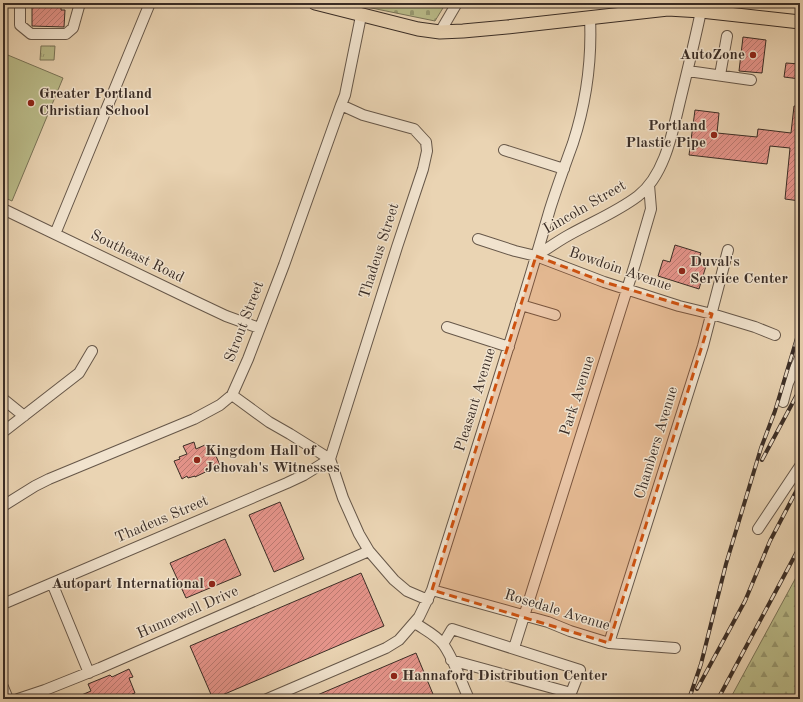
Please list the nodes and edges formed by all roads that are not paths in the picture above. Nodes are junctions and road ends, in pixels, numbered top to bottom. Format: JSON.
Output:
{"nodes":[{"id":1,"x":20,"y":3,"type":"edge"},
{"id":2,"x":80,"y":3,"type":"edge"},
{"id":3,"x":150,"y":3,"type":"edge"},
{"id":4,"x":315,"y":3,"type":"edge"},
{"id":5,"x":457,"y":3,"type":"edge"},
{"id":6,"x":701,"y":7,"type":"edge"},
{"id":7,"x":361,"y":16,"type":"junction"},
{"id":8,"x":590,"y":18,"type":"junction"},
{"id":9,"x":800,"y":22,"type":"edge"},
{"id":10,"x":440,"y":32,"type":"junction"},
{"id":11,"x":727,"y":36,"type":"dead end"},
{"id":12,"x":688,"y":71,"type":"junction"},
{"id":13,"x":720,"y":75,"type":"junction"},
{"id":14,"x":751,"y":80,"type":"dead end"},
{"id":15,"x":341,"y":105,"type":"junction"},
{"id":16,"x":504,"y":150,"type":"dead end"},
{"id":17,"x":564,"y":169,"type":"junction"},
{"id":18,"x":649,"y":185,"type":"junction"},
{"id":19,"x":3,"y":209,"type":"edge"},
{"id":20,"x":55,"y":234,"type":"junction"},
{"id":21,"x":478,"y":239,"type":"dead end"},
{"id":22,"x":728,"y":250,"type":"dead end"},
{"id":23,"x":536,"y":256,"type":"junction"},
{"id":24,"x":627,"y":288,"type":"junction"},
{"id":25,"x":521,"y":305,"type":"junction"},
{"id":26,"x":712,"y":314,"type":"junction"},
{"id":27,"x":555,"y":315,"type":"dead end"},
{"id":28,"x":447,"y":327,"type":"dead end"},
{"id":29,"x":259,"y":328,"type":"junction"},
{"id":30,"x":775,"y":335,"type":"dead end"},
{"id":31,"x":509,"y":348,"type":"junction"},
{"id":32,"x":92,"y":351,"type":"dead end"},
{"id":33,"x":800,"y":358,"type":"edge"},
{"id":34,"x":232,"y":395,"type":"junction"},
{"id":35,"x":3,"y":399,"type":"edge"},
{"id":36,"x":783,"y":402,"type":"dead end"},
{"id":37,"x":24,"y":416,"type":"junction"},
{"id":38,"x":3,"y":432,"type":"edge"},
{"id":39,"x":330,"y":459,"type":"junction"},
{"id":40,"x":800,"y":466,"type":"edge"},
{"id":41,"x":3,"y":506,"type":"edge"},
{"id":42,"x":758,"y":529,"type":"dead end"},
{"id":43,"x":369,"y":551,"type":"junction"},
{"id":44,"x":52,"y":583,"type":"junction"},
{"id":45,"x":432,"y":590,"type":"junction"},
{"id":46,"x":428,"y":600,"type":"junction"},
{"id":47,"x":3,"y":604,"type":"edge"},
{"id":48,"x":525,"y":616,"type":"junction"},
{"id":49,"x":415,"y":623,"type":"junction"},
{"id":50,"x":609,"y":643,"type":"junction"},
{"id":51,"x":443,"y":644,"type":"junction"},
{"id":52,"x":514,"y":648,"type":"junction"},
{"id":53,"x":675,"y":648,"type":"dead end"},
{"id":54,"x":451,"y":660,"type":"junction"},
{"id":55,"x":89,"y":672,"type":"junction"},
{"id":56,"x":3,"y":687,"type":"edge"},
{"id":57,"x":570,"y":696,"type":"edge"},
{"id":58,"x":8,"y":699,"type":"edge"},
{"id":59,"x":18,"y":699,"type":"edge"},
{"id":60,"x":267,"y":699,"type":"edge"},
{"id":61,"x":469,"y":699,"type":"edge"}],
"edges":[{"from":1,"to":2,"type":"street"},
{"from":3,"to":20,"type":"street"},
{"from":4,"to":7,"type":"main road"},
{"from":5,"to":10,"type":"street"},
{"from":6,"to":8,"type":"main road"},
{"from":6,"to":9,"type":"main road"},
{"from":6,"to":12,"type":"street","name":"Lincoln Street"},
{"from":7,"to":10,"type":"main road"},
{"from":7,"to":15,"type":"street","name":"Strout Street"},
{"from":8,"to":10,"type":"main road"},
{"from":8,"to":17,"type":"street","name":"Pleasant Avenue"},
{"from":11,"to":13,"type":"street"},
{"from":12,"to":13,"type":"street"},
{"from":12,"to":18,"type":"street","name":"Lincoln Street"},
{"from":13,"to":14,"type":"street"},
{"from":15,"to":29,"type":"street","name":"Strout Street"},
{"from":15,"to":39,"type":"street","name":"Thadeus Street"},
{"from":16,"to":17,"type":"street"},
{"from":17,"to":23,"type":"street","name":"Pleasant Avenue"},
{"from":18,"to":23,"type":"street","name":"Lincoln Street"},
{"from":18,"to":24,"type":"street","name":"Park Avenue"},
{"from":19,"to":20,"type":"street","name":"Southeast Road"},
{"from":20,"to":29,"type":"street","name":"Southeast Road"},
{"from":21,"to":23,"type":"street","name":"Bowdoin Avenue"},
{"from":22,"to":26,"type":"street","name":"Chambers Avenue"},
{"from":23,"to":24,"type":"street","name":"Bowdoin Avenue"},
{"from":23,"to":25,"type":"street","name":"Pleasant Avenue"},
{"from":24,"to":26,"type":"street","name":"Bowdoin Avenue"},
{"from":24,"to":48,"type":"street","name":"Park Avenue"},
{"from":25,"to":27,"type":"street"},
{"from":25,"to":31,"type":"street","name":"Pleasant Avenue"},
{"from":26,"to":30,"type":"street","name":"Bowdoin Avenue"},
{"from":26,"to":50,"type":"street","name":"Chambers Avenue"},
{"from":28,"to":31,"type":"street"},
{"from":29,"to":34,"type":"street","name":"Strout Street"},
{"from":31,"to":45,"type":"street","name":"Pleasant Avenue"},
{"from":32,"to":37,"type":"street"},
{"from":33,"to":36,"type":"street"},
{"from":34,"to":39,"type":"street"},
{"from":34,"to":41,"type":"street"},
{"from":35,"to":37,"type":"street"},
{"from":37,"to":38,"type":"street"},
{"from":39,"to":43,"type":"street"},
{"from":39,"to":44,"type":"street","name":"Thadeus Street"},
{"from":40,"to":42,"type":"street"},
{"from":43,"to":46,"type":"street"},
{"from":43,"to":55,"type":"street","name":"Hunnewell Drive"},
{"from":44,"to":47,"type":"street","name":"Thadeus Street"},
{"from":44,"to":55,"type":"street"},
{"from":45,"to":46,"type":"street","name":"Pleasant Avenue"},
{"from":45,"to":48,"type":"street","name":"Rosedale Avenue"},
{"from":46,"to":49,"type":"street","name":"Pleasant Avenue"},
{"from":48,"to":50,"type":"street","name":"Rosedale Avenue"},
{"from":48,"to":52,"type":"street","name":"Park Avenue"},
{"from":49,"to":51,"type":"street"},
{"from":49,"to":60,"type":"street","name":"Pleasant Avenue"},
{"from":50,"to":53,"type":"street","name":"Rosedale Avenue"},
{"from":51,"to":52,"type":"street"},
{"from":51,"to":54,"type":"street"},
{"from":52,"to":57,"type":"street"},
{"from":54,"to":57,"type":"street"},
{"from":54,"to":61,"type":"street"},
{"from":55,"to":59,"type":"street","name":"Hunnewell Drive"},
{"from":56,"to":58,"type":"street"}]}
